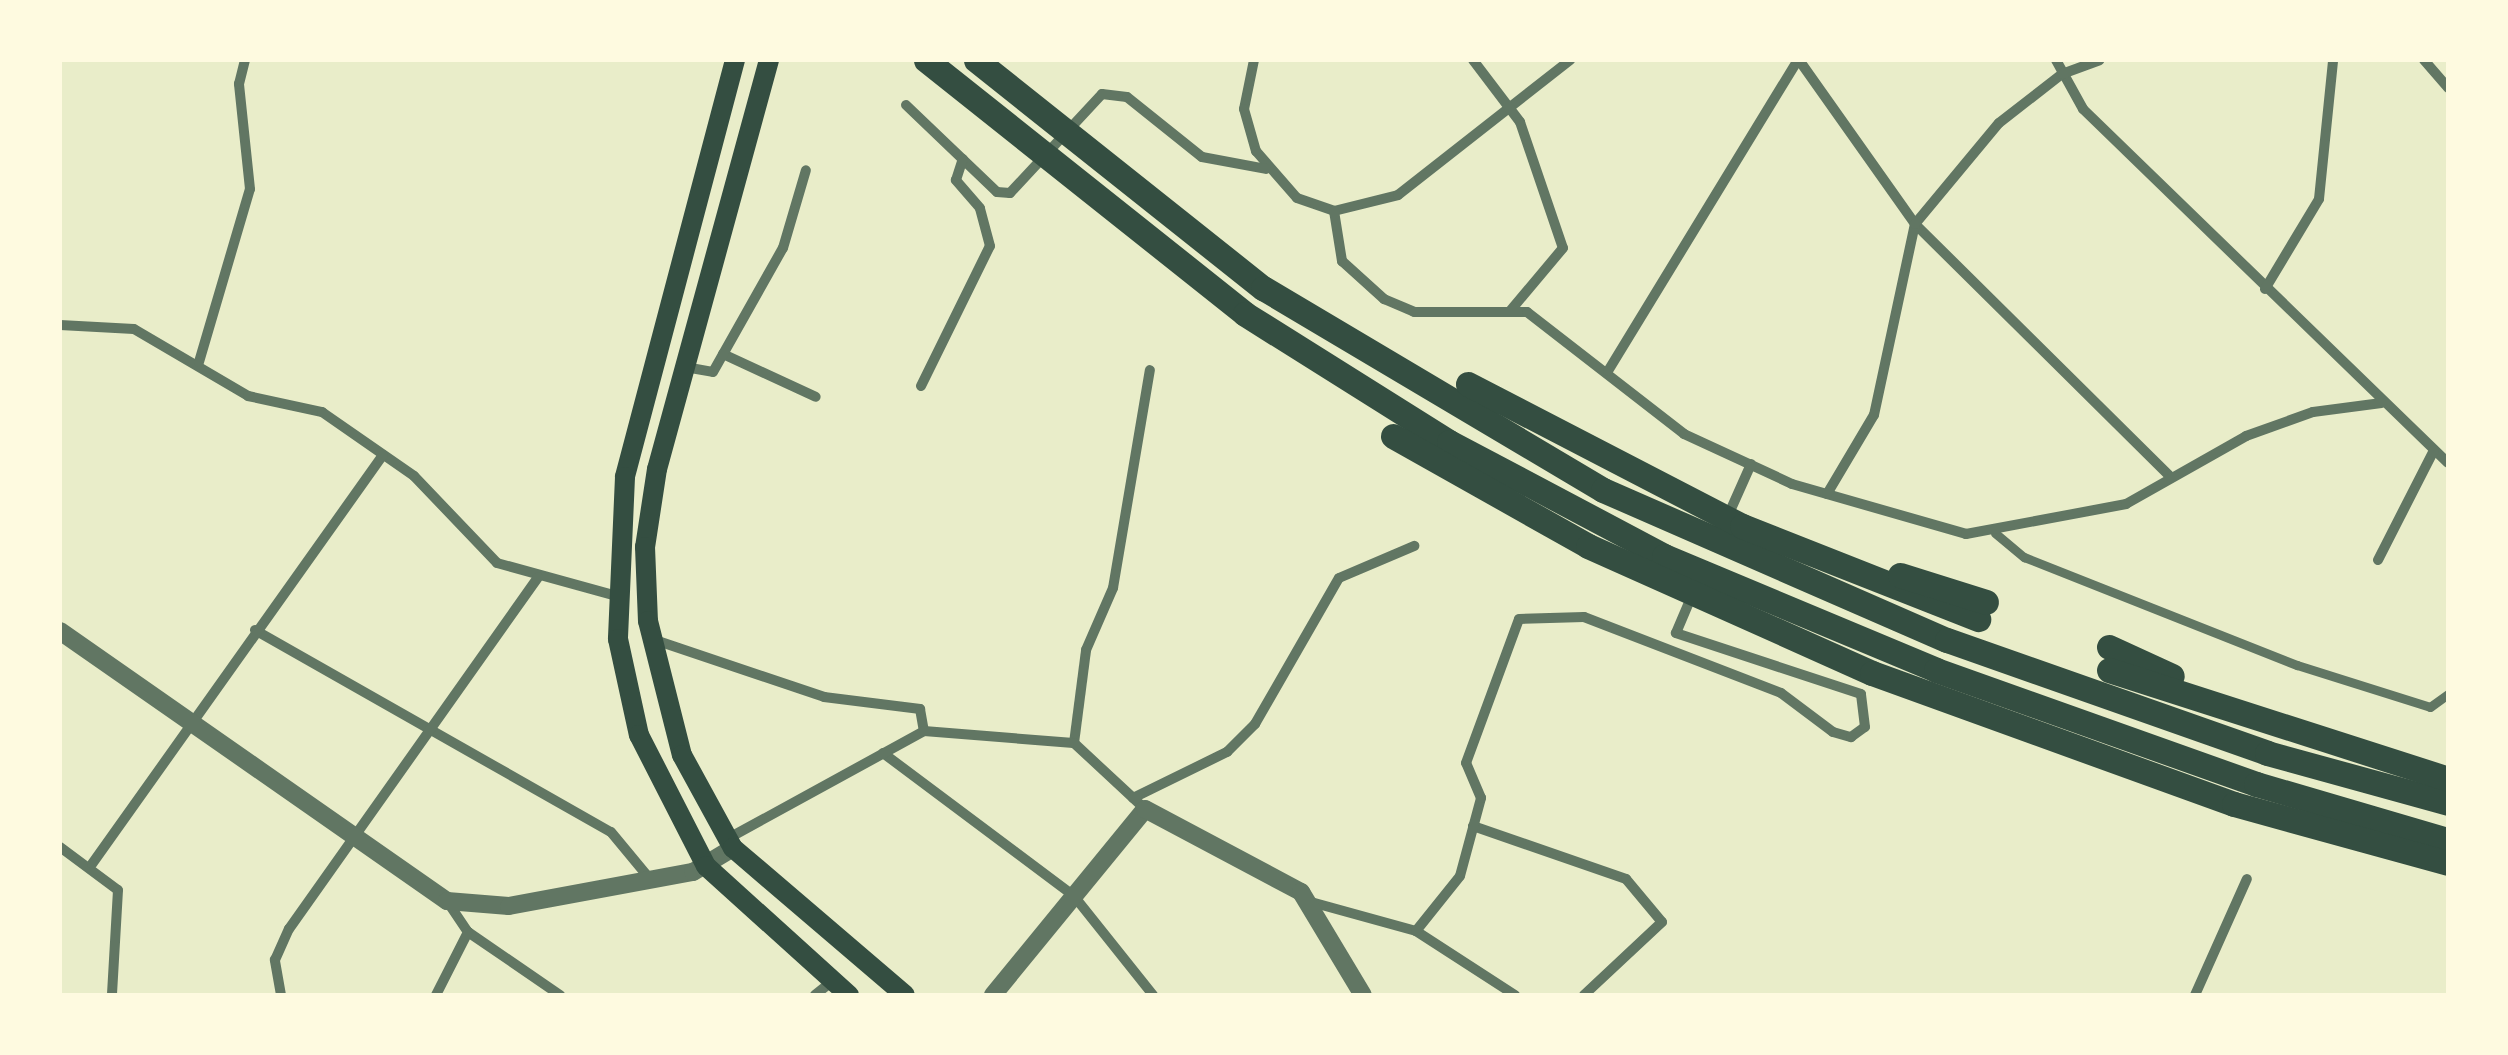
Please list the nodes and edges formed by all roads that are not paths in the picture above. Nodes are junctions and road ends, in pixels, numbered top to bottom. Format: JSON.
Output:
{"nodes":[{"id":1,"x":245,"y":60,"type":"edge"},
{"id":2,"x":735,"y":60,"type":"edge"},
{"id":3,"x":769,"y":60,"type":"edge"},
{"id":4,"x":926,"y":60,"type":"edge"},
{"id":5,"x":976,"y":60,"type":"edge"},
{"id":6,"x":1254,"y":60,"type":"edge"},
{"id":7,"x":1474,"y":60,"type":"edge"},
{"id":8,"x":1570,"y":60,"type":"edge"},
{"id":9,"x":1799,"y":60,"type":"edge"},
{"id":10,"x":2056,"y":60,"type":"edge"},
{"id":11,"x":2100,"y":60,"type":"edge"},
{"id":12,"x":2333,"y":60,"type":"edge"},
{"id":13,"x":2424,"y":60,"type":"edge"},
{"id":14,"x":2062,"y":74,"type":"junction"},
{"id":15,"x":2448,"y":88,"type":"edge"},
{"id":16,"x":906,"y":106,"type":"dead end"},
{"id":17,"x":1513,"y":108,"type":"junction"},
{"id":18,"x":962,"y":158,"type":"junction"},
{"id":19,"x":1266,"y":169,"type":"junction"},
{"id":20,"x":806,"y":170,"type":"dead end"},
{"id":21,"x":1334,"y":210,"type":"junction"},
{"id":22,"x":1914,"y":224,"type":"junction"},
{"id":23,"x":2265,"y":289,"type":"junction"},
{"id":24,"x":1511,"y":310,"type":"junction"},
{"id":25,"x":60,"y":325,"type":"edge"},
{"id":26,"x":724,"y":354,"type":"junction"},
{"id":27,"x":198,"y":362,"type":"junction"},
{"id":28,"x":684,"y":367,"type":"junction"},
{"id":29,"x":1150,"y":370,"type":"dead end"},
{"id":30,"x":1608,"y":371,"type":"junction"},
{"id":31,"x":1468,"y":384,"type":"dead end"},
{"id":32,"x":921,"y":386,"type":"dead end"},
{"id":33,"x":816,"y":397,"type":"dead end"},
{"id":34,"x":2381,"y":403,"type":"junction"},
{"id":35,"x":1394,"y":436,"type":"dead end"},
{"id":36,"x":2434,"y":450,"type":"junction"},
{"id":37,"x":383,"y":455,"type":"junction"},
{"id":38,"x":2448,"y":463,"type":"edge"},
{"id":39,"x":1751,"y":464,"type":"junction"},
{"id":40,"x":2170,"y":475,"type":"junction"},
{"id":41,"x":1827,"y":494,"type":"junction"},
{"id":42,"x":1995,"y":533,"type":"junction"},
{"id":43,"x":1414,"y":546,"type":"dead end"},
{"id":44,"x":2378,"y":560,"type":"dead end"},
{"id":45,"x":538,"y":576,"type":"junction"},
{"id":46,"x":613,"y":596,"type":"junction"},
{"id":47,"x":1982,"y":611,"type":"dead end"},
{"id":48,"x":255,"y":630,"type":"junction"},
{"id":49,"x":60,"y":631,"type":"edge"},
{"id":50,"x":651,"y":638,"type":"junction"},
{"id":51,"x":2109,"y":659,"type":"dead end"},
{"id":52,"x":2448,"y":694,"type":"edge"},
{"id":53,"x":188,"y":722,"type":"junction"},
{"id":54,"x":432,"y":730,"type":"junction"},
{"id":55,"x":924,"y":731,"type":"junction"},
{"id":56,"x":1074,"y":743,"type":"junction"},
{"id":57,"x":883,"y":753,"type":"junction"},
{"id":58,"x":2387,"y":773,"type":"junction"},
{"id":59,"x":2448,"y":779,"type":"edge"},
{"id":60,"x":1138,"y":803,"type":"junction"},
{"id":61,"x":2448,"y":803,"type":"edge"},
{"id":62,"x":1473,"y":826,"type":"junction"},
{"id":63,"x":2370,"y":829,"type":"junction"},
{"id":64,"x":2448,"y":840,"type":"edge"},
{"id":65,"x":355,"y":842,"type":"junction"},
{"id":66,"x":730,"y":844,"type":"junction"},
{"id":67,"x":60,"y":848,"type":"edge"},
{"id":68,"x":2448,"y":863,"type":"edge"},
{"id":69,"x":92,"y":864,"type":"junction"},
{"id":70,"x":706,"y":866,"type":"junction"},
{"id":71,"x":650,"y":879,"type":"junction"},
{"id":72,"x":2248,"y":880,"type":"dead end"},
{"id":73,"x":1074,"y":896,"type":"junction"},
{"id":74,"x":446,"y":901,"type":"junction"},
{"id":75,"x":1312,"y":902,"type":"junction"},
{"id":76,"x":1416,"y":931,"type":"junction"},
{"id":77,"x":468,"y":932,"type":"junction"},
{"id":78,"x":823,"y":988,"type":"edge"},
{"id":79,"x":112,"y":995,"type":"edge"},
{"id":80,"x":281,"y":995,"type":"edge"},
{"id":81,"x":436,"y":995,"type":"edge"},
{"id":82,"x":560,"y":995,"type":"edge"},
{"id":83,"x":850,"y":995,"type":"edge"},
{"id":84,"x":904,"y":995,"type":"edge"},
{"id":85,"x":993,"y":995,"type":"edge"},
{"id":86,"x":1153,"y":995,"type":"edge"},
{"id":87,"x":1363,"y":995,"type":"edge"},
{"id":88,"x":1514,"y":995,"type":"edge"},
{"id":89,"x":1584,"y":995,"type":"edge"},
{"id":90,"x":2195,"y":995,"type":"edge"}],
"edges":[{"from":1,"to":27,"type":"street"},
{"from":2,"to":46,"type":"main road"},
{"from":3,"to":28,"type":"main road"},
{"from":4,"to":63,"type":"highway"},
{"from":5,"to":58,"type":"highway"},
{"from":6,"to":19,"type":"street"},
{"from":7,"to":17,"type":"street"},
{"from":8,"to":17,"type":"street"},
{"from":9,"to":22,"type":"street"},
{"from":9,"to":30,"type":"street"},
{"from":10,"to":14,"type":"street"},
{"from":11,"to":14,"type":"street"},
{"from":12,"to":23,"type":"street"},
{"from":13,"to":15,"type":"street"},
{"from":14,"to":22,"type":"street"},
{"from":14,"to":23,"type":"street"},
{"from":16,"to":18,"type":"street"},
{"from":17,"to":21,"type":"street"},
{"from":17,"to":24,"type":"street"},
{"from":18,"to":19,"type":"street"},
{"from":18,"to":32,"type":"street"},
{"from":19,"to":21,"type":"street"},
{"from":20,"to":26,"type":"street"},
{"from":21,"to":24,"type":"street"},
{"from":22,"to":40,"type":"street"},
{"from":22,"to":41,"type":"street"},
{"from":23,"to":34,"type":"street"},
{"from":24,"to":30,"type":"street"},
{"from":25,"to":27,"type":"street"},
{"from":26,"to":28,"type":"street"},
{"from":26,"to":33,"type":"street"},
{"from":27,"to":37,"type":"street"},
{"from":28,"to":50,"type":"main road"},
{"from":29,"to":56,"type":"street"},
{"from":30,"to":39,"type":"street"},
{"from":31,"to":47,"type":"highway"},
{"from":34,"to":36,"type":"street"},
{"from":34,"to":40,"type":"street"},
{"from":35,"to":63,"type":"highway"},
{"from":36,"to":38,"type":"street"},
{"from":36,"to":44,"type":"street"},
{"from":37,"to":45,"type":"street"},
{"from":37,"to":48,"type":"street"},
{"from":39,"to":41,"type":"street"},
{"from":39,"to":62,"type":"street"},
{"from":40,"to":42,"type":"street"},
{"from":41,"to":42,"type":"street"},
{"from":42,"to":52,"type":"street"},
{"from":43,"to":60,"type":"street"},
{"from":45,"to":46,"type":"street"},
{"from":45,"to":54,"type":"street"},
{"from":46,"to":70,"type":"main road"},
{"from":48,"to":53,"type":"street"},
{"from":48,"to":54,"type":"street"},
{"from":49,"to":53,"type":"street"},
{"from":50,"to":55,"type":"street"},
{"from":50,"to":66,"type":"main road"},
{"from":51,"to":58,"type":"highway"},
{"from":53,"to":65,"type":"street"},
{"from":53,"to":69,"type":"street"},
{"from":54,"to":65,"type":"street"},
{"from":54,"to":71,"type":"street"},
{"from":55,"to":56,"type":"street"},
{"from":55,"to":57,"type":"street"},
{"from":56,"to":60,"type":"street"},
{"from":57,"to":66,"type":"street"},
{"from":57,"to":73,"type":"street"},
{"from":58,"to":59,"type":"highway"},
{"from":58,"to":61,"type":"highway"},
{"from":60,"to":73,"type":"street"},
{"from":60,"to":75,"type":"street"},
{"from":62,"to":76,"type":"street"},
{"from":62,"to":89,"type":"street"},
{"from":63,"to":64,"type":"highway"},
{"from":63,"to":68,"type":"highway"},
{"from":65,"to":74,"type":"street"},
{"from":65,"to":80,"type":"street"},
{"from":66,"to":70,"type":"street"},
{"from":66,"to":84,"type":"main road"},
{"from":67,"to":69,"type":"street"},
{"from":69,"to":79,"type":"street"},
{"from":70,"to":71,"type":"street"},
{"from":70,"to":78,"type":"main road"},
{"from":71,"to":74,"type":"street"},
{"from":72,"to":90,"type":"street"},
{"from":73,"to":85,"type":"street"},
{"from":73,"to":86,"type":"street"},
{"from":74,"to":77,"type":"street"},
{"from":75,"to":76,"type":"street"},
{"from":75,"to":87,"type":"street"},
{"from":76,"to":88,"type":"street"},
{"from":77,"to":81,"type":"street"},
{"from":77,"to":82,"type":"street"},
{"from":78,"to":83,"type":"main road"}]}
